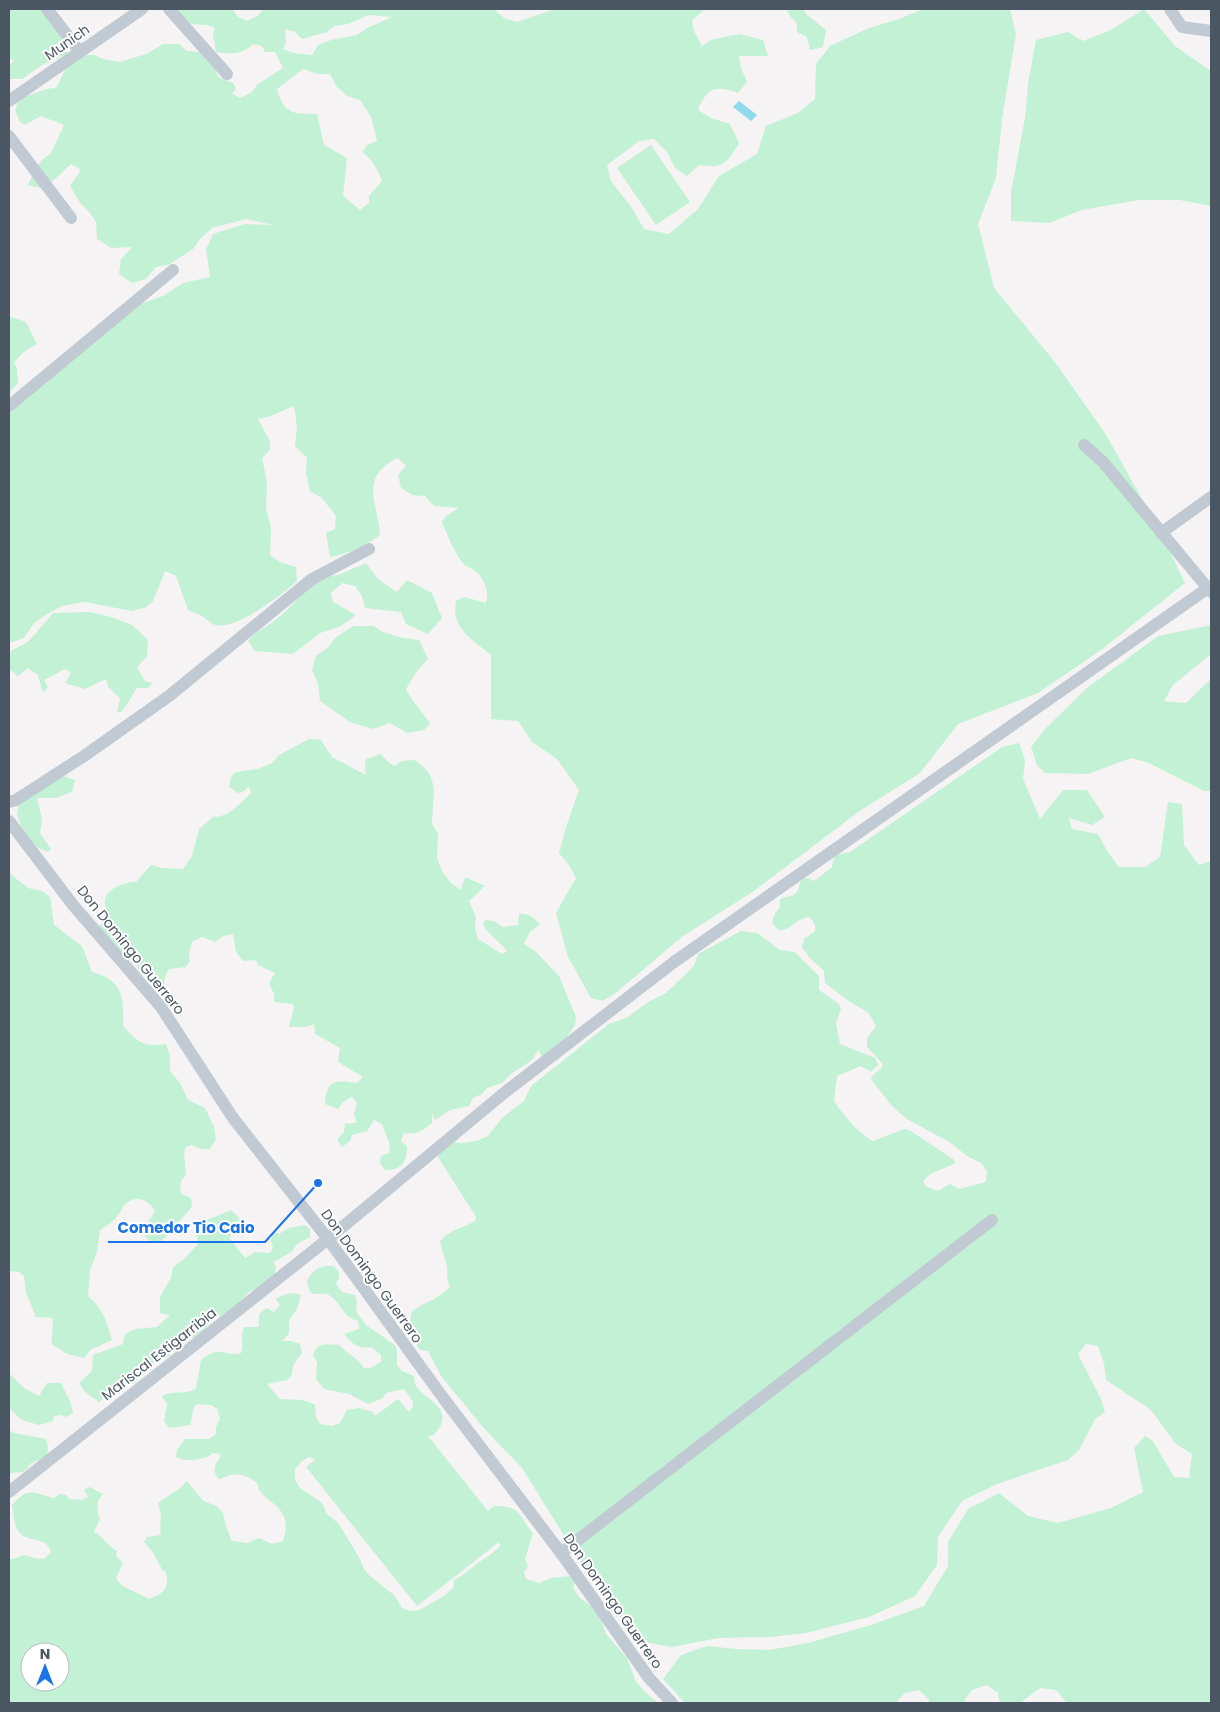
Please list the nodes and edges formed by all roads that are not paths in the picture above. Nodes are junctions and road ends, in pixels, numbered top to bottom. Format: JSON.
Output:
{"nodes":[{"id":1,"x":47,"y":9,"type":"edge"},
{"id":2,"x":142,"y":9,"type":"edge"},
{"id":3,"x":169,"y":9,"type":"edge"},
{"id":4,"x":1170,"y":9,"type":"edge"},
{"id":5,"x":1211,"y":31,"type":"edge"},
{"id":6,"x":80,"y":52,"type":"junction"},
{"id":7,"x":227,"y":74,"type":"dead end"},
{"id":8,"x":9,"y":101,"type":"edge"},
{"id":9,"x":9,"y":136,"type":"edge"},
{"id":10,"x":71,"y":218,"type":"dead end"},
{"id":11,"x":174,"y":270,"type":"dead end"},
{"id":12,"x":9,"y":406,"type":"edge"},
{"id":13,"x":1084,"y":445,"type":"dead end"},
{"id":14,"x":1211,"y":497,"type":"edge"},
{"id":15,"x":1161,"y":533,"type":"junction"},
{"id":16,"x":369,"y":550,"type":"dead end"},
{"id":17,"x":1210,"y":590,"type":"edge"},
{"id":18,"x":9,"y":802,"type":"edge"},
{"id":19,"x":9,"y":821,"type":"edge"},
{"id":20,"x":992,"y":1220,"type":"dead end"},
{"id":21,"x":328,"y":1239,"type":"junction"},
{"id":22,"x":9,"y":1492,"type":"edge"},
{"id":23,"x":561,"y":1553,"type":"junction"},
{"id":24,"x":672,"y":1703,"type":"edge"}],
"edges":[{"from":1,"to":6,"type":"street"},
{"from":2,"to":6,"type":"street","name":"Munich"},
{"from":3,"to":7,"type":"street"},
{"from":4,"to":5,"type":"street"},
{"from":6,"to":8,"type":"street","name":"Munich"},
{"from":9,"to":10,"type":"street"},
{"from":11,"to":12,"type":"street"},
{"from":13,"to":15,"type":"street"},
{"from":14,"to":15,"type":"street"},
{"from":15,"to":17,"type":"street"},
{"from":16,"to":18,"type":"street"},
{"from":17,"to":21,"type":"street","name":"Mariscal Estigarribia"},
{"from":19,"to":21,"type":"street","name":"Don Domingo Guerrero"},
{"from":20,"to":23,"type":"street"},
{"from":21,"to":22,"type":"street","name":"Mariscal Estigarribia"},
{"from":21,"to":23,"type":"street","name":"Don Domingo Guerrero"},
{"from":23,"to":24,"type":"street","name":"Don Domingo Guerrero"}]}
